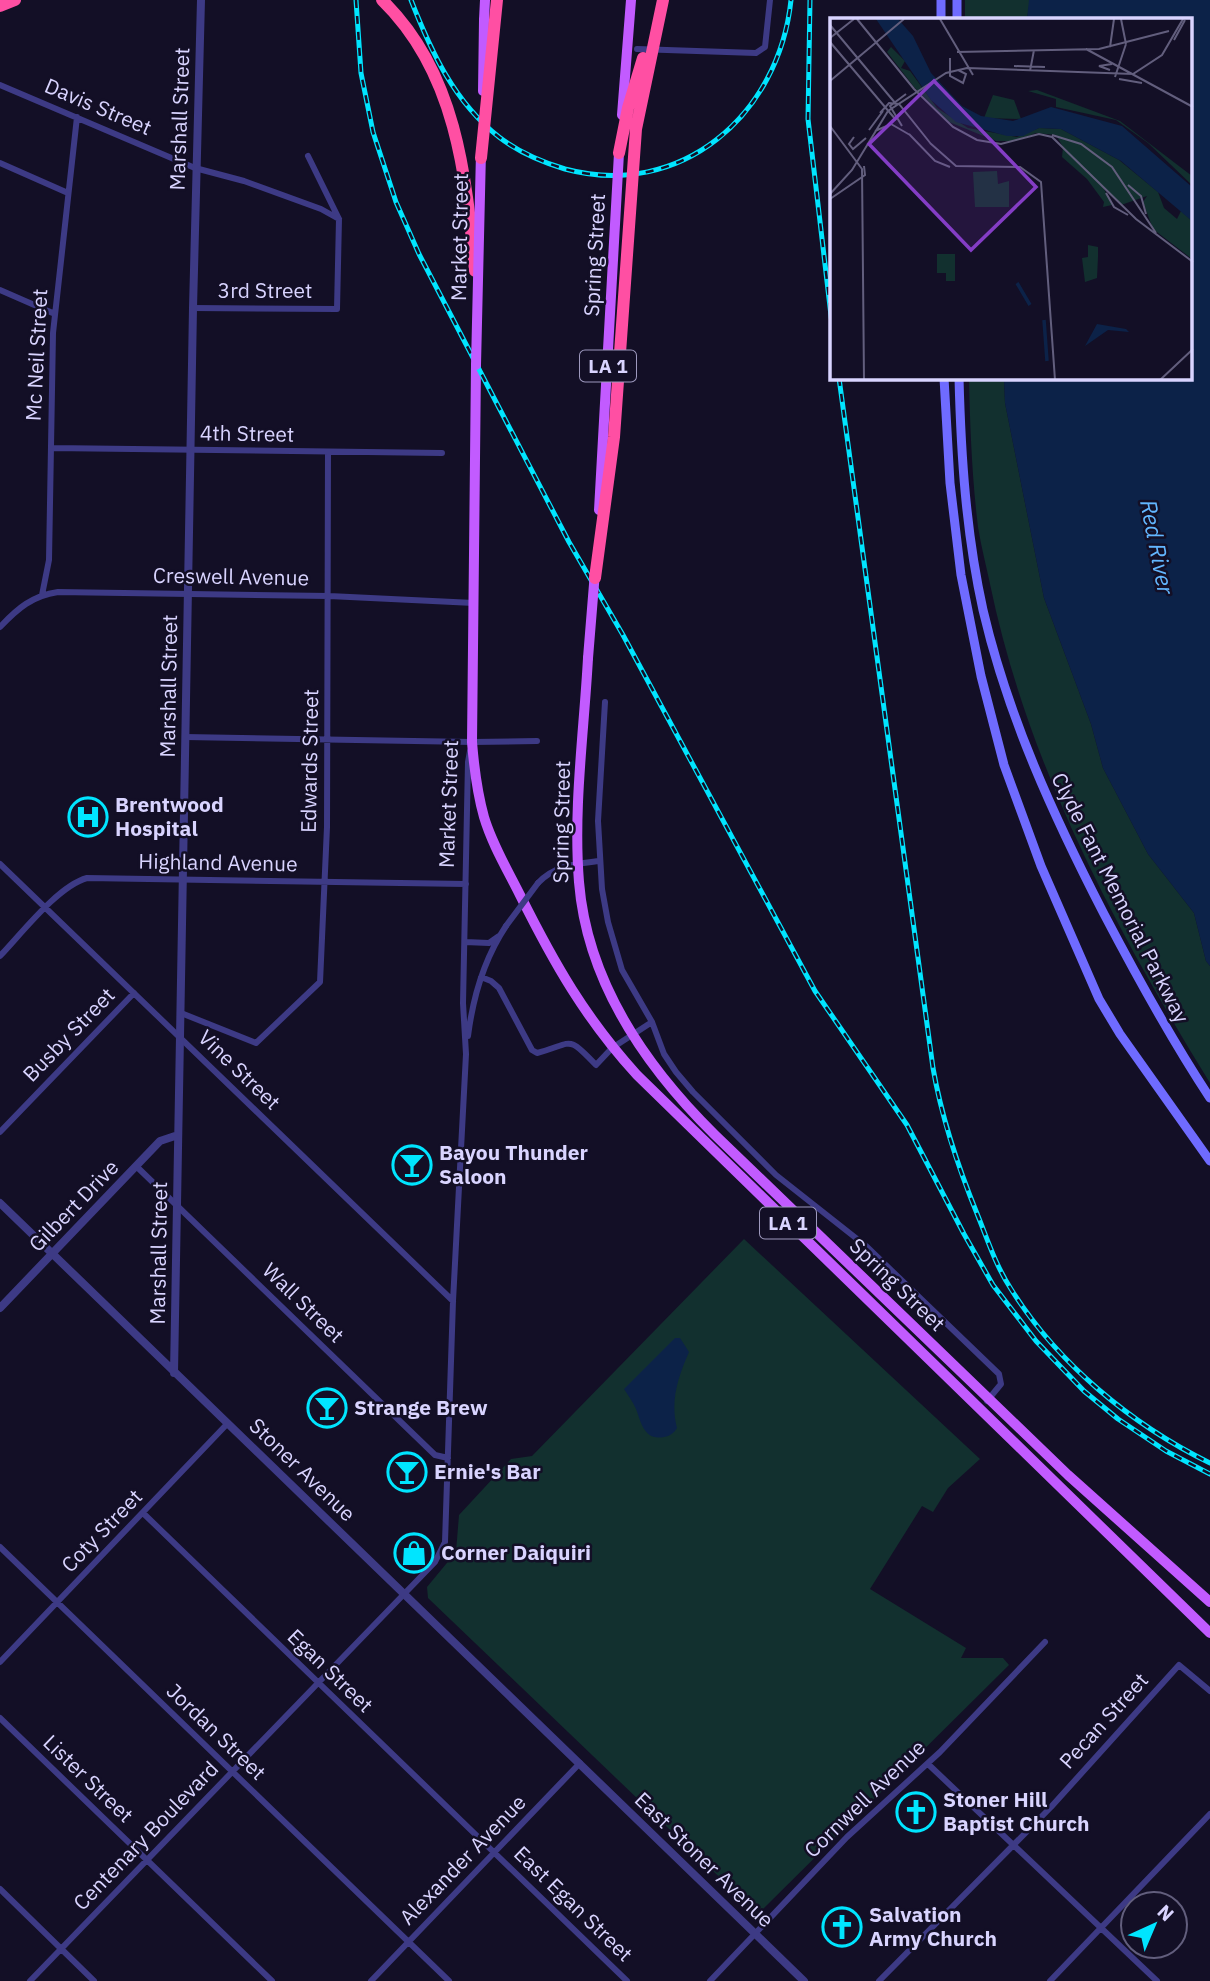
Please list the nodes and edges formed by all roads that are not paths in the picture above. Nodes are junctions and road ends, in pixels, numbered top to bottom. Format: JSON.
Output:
{"nodes":[{"id":1,"x":15,"y":0,"type":"edge"},
{"id":2,"x":201,"y":0,"type":"edge"},
{"id":3,"x":382,"y":0,"type":"edge"},
{"id":4,"x":485,"y":0,"type":"edge"},
{"id":5,"x":498,"y":0,"type":"edge"},
{"id":6,"x":631,"y":0,"type":"edge"},
{"id":7,"x":663,"y":0,"type":"edge"},
{"id":8,"x":671,"y":0,"type":"edge"},
{"id":9,"x":770,"y":0,"type":"edge"},
{"id":10,"x":941,"y":0,"type":"edge"},
{"id":11,"x":957,"y":0,"type":"edge"},
{"id":12,"x":0,"y":6,"type":"edge"},
{"id":13,"x":941,"y":18,"type":"edge"},
{"id":14,"x":957,"y":18,"type":"edge"},
{"id":15,"x":637,"y":49,"type":"dead end"},
{"id":16,"x":0,"y":85,"type":"edge"},
{"id":17,"x":77,"y":117,"type":"junction"},
{"id":18,"x":619,"y":153,"type":"junction"},
{"id":19,"x":308,"y":156,"type":"dead end"},
{"id":20,"x":481,"y":158,"type":"junction"},
{"id":21,"x":0,"y":163,"type":"edge"},
{"id":22,"x":195,"y":168,"type":"junction"},
{"id":23,"x":68,"y":193,"type":"junction"},
{"id":24,"x":339,"y":219,"type":"junction"},
{"id":25,"x":0,"y":290,"type":"edge"},
{"id":26,"x":477,"y":298,"type":"junction"},
{"id":27,"x":193,"y":308,"type":"junction"},
{"id":28,"x":55,"y":314,"type":"junction"},
{"id":29,"x":944,"y":380,"type":"edge"},
{"id":30,"x":958,"y":380,"type":"edge"},
{"id":31,"x":51,"y":448,"type":"junction"},
{"id":32,"x":190,"y":451,"type":"junction"},
{"id":33,"x":328,"y":453,"type":"junction"},
{"id":34,"x":442,"y":453,"type":"dead end"},
{"id":35,"x":595,"y":578,"type":"junction"},
{"id":36,"x":188,"y":593,"type":"junction"},
{"id":37,"x":42,"y":595,"type":"junction"},
{"id":38,"x":328,"y":596,"type":"junction"},
{"id":39,"x":474,"y":603,"type":"junction"},
{"id":40,"x":0,"y":627,"type":"edge"},
{"id":41,"x":605,"y":702,"type":"dead end"},
{"id":42,"x":186,"y":737,"type":"junction"},
{"id":43,"x":329,"y":739,"type":"junction"},
{"id":44,"x":537,"y":741,"type":"dead end"},
{"id":45,"x":472,"y":742,"type":"junction"},
{"id":46,"x":599,"y":861,"type":"junction"},
{"id":47,"x":0,"y":864,"type":"edge"},
{"id":48,"x":579,"y":864,"type":"junction"},
{"id":49,"x":183,"y":880,"type":"junction"},
{"id":50,"x":325,"y":882,"type":"junction"},
{"id":51,"x":466,"y":884,"type":"junction"},
{"id":52,"x":46,"y":908,"type":"junction"},
{"id":53,"x":500,"y":935,"type":"junction"},
{"id":54,"x":465,"y":942,"type":"junction"},
{"id":55,"x":0,"y":956,"type":"edge"},
{"id":56,"x":481,"y":977,"type":"junction"},
{"id":57,"x":134,"y":993,"type":"junction"},
{"id":58,"x":181,"y":1013,"type":"junction"},
{"id":59,"x":652,"y":1022,"type":"junction"},
{"id":60,"x":631,"y":1034,"type":"junction"},
{"id":61,"x":180,"y":1038,"type":"junction"},
{"id":62,"x":612,"y":1048,"type":"junction"},
{"id":63,"x":466,"y":1054,"type":"junction"},
{"id":64,"x":1210,"y":1098,"type":"edge"},
{"id":65,"x":0,"y":1132,"type":"edge"},
{"id":66,"x":178,"y":1135,"type":"junction"},
{"id":67,"x":1210,"y":1161,"type":"edge"},
{"id":68,"x":136,"y":1166,"type":"junction"},
{"id":69,"x":0,"y":1203,"type":"edge"},
{"id":70,"x":177,"y":1206,"type":"junction"},
{"id":71,"x":52,"y":1254,"type":"junction"},
{"id":72,"x":453,"y":1301,"type":"junction"},
{"id":73,"x":0,"y":1308,"type":"edge"},
{"id":74,"x":174,"y":1373,"type":"junction"},
{"id":75,"x":984,"y":1404,"type":"junction"},
{"id":76,"x":228,"y":1423,"type":"junction"},
{"id":77,"x":448,"y":1458,"type":"junction"},
{"id":78,"x":143,"y":1513,"type":"junction"},
{"id":79,"x":0,"y":1547,"type":"edge"},
{"id":80,"x":404,"y":1593,"type":"junction"},
{"id":81,"x":58,"y":1602,"type":"junction"},
{"id":82,"x":1210,"y":1602,"type":"edge"},
{"id":83,"x":1210,"y":1633,"type":"edge"},
{"id":84,"x":1045,"y":1642,"type":"dead end"},
{"id":85,"x":0,"y":1662,"type":"edge"},
{"id":86,"x":318,"y":1683,"type":"junction"},
{"id":87,"x":1210,"y":1691,"type":"edge"},
{"id":88,"x":0,"y":1718,"type":"edge"},
{"id":89,"x":580,"y":1763,"type":"junction"},
{"id":90,"x":928,"y":1763,"type":"junction"},
{"id":91,"x":233,"y":1772,"type":"junction"},
{"id":92,"x":1210,"y":1814,"type":"edge"},
{"id":93,"x":1013,"y":1844,"type":"junction"},
{"id":94,"x":494,"y":1853,"type":"junction"},
{"id":95,"x":147,"y":1860,"type":"junction"},
{"id":96,"x":0,"y":1889,"type":"edge"},
{"id":97,"x":1101,"y":1928,"type":"junction"},
{"id":98,"x":755,"y":1934,"type":"junction"},
{"id":99,"x":409,"y":1942,"type":"junction"},
{"id":100,"x":61,"y":1948,"type":"junction"},
{"id":101,"x":30,"y":1981,"type":"edge"},
{"id":102,"x":94,"y":1981,"type":"edge"},
{"id":103,"x":272,"y":1981,"type":"edge"},
{"id":104,"x":371,"y":1981,"type":"edge"},
{"id":105,"x":449,"y":1981,"type":"edge"},
{"id":106,"x":627,"y":1981,"type":"edge"},
{"id":107,"x":709,"y":1981,"type":"edge"},
{"id":108,"x":804,"y":1981,"type":"edge"},
{"id":109,"x":879,"y":1981,"type":"edge"},
{"id":110,"x":1050,"y":1981,"type":"edge"},
{"id":111,"x":1157,"y":1981,"type":"edge"}],
"edges":[{"from":1,"to":12,"type":"highway"},
{"from":2,"to":22,"type":"street","name":"Marshall Street"},
{"from":3,"to":26,"type":"highway","bridge":true},
{"from":4,"to":20,"type":"main road","name":"Market Street","number":"LA 1","bridge":true},
{"from":5,"to":20,"type":"highway","bridge":true},
{"from":6,"to":18,"type":"main road","name":"Spring Street","number":"LA 1","bridge":true},
{"from":7,"to":35,"type":"highway","bridge":true},
{"from":8,"to":18,"type":"highway","bridge":true},
{"from":9,"to":15,"type":"street"},
{"from":10,"to":13,"type":"main road"},
{"from":11,"to":14,"type":"main road"},
{"from":16,"to":17,"type":"street","name":"Davis Street"},
{"from":17,"to":22,"type":"street","name":"Davis Street"},
{"from":17,"to":23,"type":"street","name":"Mc Neil Street"},
{"from":18,"to":35,"type":"main road","name":"Spring Street","number":"LA 1","bridge":true},
{"from":19,"to":24,"type":"street"},
{"from":20,"to":26,"type":"main road","name":"Market Street","number":"LA 1","bridge":true},
{"from":21,"to":23,"type":"street"},
{"from":22,"to":24,"type":"street","name":"Davis Street"},
{"from":22,"to":27,"type":"street","name":"Marshall Street"},
{"from":23,"to":28,"type":"street","name":"Mc Neil Street"},
{"from":24,"to":27,"type":"street","name":"3rd Street"},
{"from":25,"to":28,"type":"street"},
{"from":26,"to":39,"type":"main road","name":"Market Street","number":"LA 1","bridge":true},
{"from":27,"to":32,"type":"street","name":"Marshall Street"},
{"from":28,"to":31,"type":"street","name":"Mc Neil Street"},
{"from":29,"to":67,"type":"main road"},
{"from":30,"to":64,"type":"main road","name":"Clyde Fant Memorial Parkway"},
{"from":31,"to":32,"type":"street","name":"4th Street"},
{"from":31,"to":37,"type":"street","name":"Mc Neil Street"},
{"from":32,"to":33,"type":"street","name":"4th Street"},
{"from":32,"to":36,"type":"street","name":"Marshall Street"},
{"from":33,"to":34,"type":"street","name":"4th Street"},
{"from":33,"to":38,"type":"street","name":"Edwards Street"},
{"from":35,"to":48,"type":"main road","name":"Spring Street","number":"LA 1","bridge":true},
{"from":36,"to":37,"type":"street","name":"Creswell Avenue"},
{"from":36,"to":38,"type":"street","name":"Creswell Avenue"},
{"from":36,"to":42,"type":"street","name":"Marshall Street"},
{"from":37,"to":40,"type":"street","name":"Creswell Avenue"},
{"from":38,"to":39,"type":"street","name":"Creswell Avenue"},
{"from":38,"to":43,"type":"street","name":"Edwards Street"},
{"from":39,"to":45,"type":"main road","name":"Market Street","number":"LA 1"},
{"from":41,"to":46,"type":"street"},
{"from":42,"to":43,"type":"street"},
{"from":42,"to":49,"type":"street","name":"Marshall Street"},
{"from":43,"to":45,"type":"street"},
{"from":43,"to":50,"type":"street","name":"Edwards Street"},
{"from":44,"to":45,"type":"street"},
{"from":45,"to":51,"type":"street","name":"Market Street"},
{"from":45,"to":62,"type":"main road","name":"Spring Street","number":"LA 1"},
{"from":46,"to":48,"type":"street"},
{"from":46,"to":59,"type":"street"},
{"from":47,"to":52,"type":"street","name":"Vine Street"},
{"from":48,"to":53,"type":"street","bridge":true},
{"from":48,"to":60,"type":"main road","name":"Spring Street","number":"LA 1"},
{"from":49,"to":50,"type":"street","name":"Highland Avenue"},
{"from":49,"to":52,"type":"street","name":"Highland Avenue"},
{"from":49,"to":58,"type":"street","name":"Marshall Street"},
{"from":50,"to":51,"type":"street","name":"Highland Avenue"},
{"from":50,"to":58,"type":"street","name":"Edwards Street"},
{"from":51,"to":54,"type":"street","name":"Market Street"},
{"from":52,"to":55,"type":"street","name":"Highland Avenue"},
{"from":52,"to":57,"type":"street","name":"Vine Street"},
{"from":53,"to":54,"type":"street"},
{"from":53,"to":56,"type":"street"},
{"from":54,"to":63,"type":"street","name":"Market Street"},
{"from":56,"to":62,"type":"street"},
{"from":56,"to":63,"type":"street"},
{"from":57,"to":61,"type":"street","name":"Vine Street"},
{"from":57,"to":65,"type":"street","name":"Busby Street"},
{"from":58,"to":61,"type":"street","name":"Marshall Street"},
{"from":59,"to":60,"type":"street"},
{"from":59,"to":75,"type":"street"},
{"from":60,"to":62,"type":"street"},
{"from":60,"to":75,"type":"main road","name":"Spring Street","number":"LA 1"},
{"from":61,"to":66,"type":"street","name":"Marshall Street"},
{"from":61,"to":72,"type":"street","name":"Vine Street"},
{"from":62,"to":75,"type":"main road","name":"Spring Street","number":"LA 1"},
{"from":63,"to":72,"type":"street","name":"Market Street"},
{"from":66,"to":68,"type":"street","name":"Gilbert Drive"},
{"from":66,"to":70,"type":"street","name":"Marshall Street"},
{"from":68,"to":70,"type":"street","name":"Wall Street"},
{"from":68,"to":71,"type":"street","name":"Gilbert Drive"},
{"from":69,"to":71,"type":"street","name":"Stoner Avenue"},
{"from":70,"to":74,"type":"street","name":"Marshall Street"},
{"from":70,"to":77,"type":"street","name":"Wall Street"},
{"from":71,"to":73,"type":"street","name":"Gilbert Drive"},
{"from":71,"to":74,"type":"street","name":"Stoner Avenue"},
{"from":72,"to":77,"type":"street","name":"Market Street"},
{"from":74,"to":76,"type":"street","name":"Stoner Avenue"},
{"from":75,"to":82,"type":"main road","name":"Spring Street","number":"LA 1"},
{"from":75,"to":83,"type":"main road","name":"Spring Street","number":"LA 1"},
{"from":76,"to":78,"type":"street","name":"Coty Street"},
{"from":76,"to":80,"type":"street","name":"Stoner Avenue"},
{"from":77,"to":80,"type":"street","name":"Market Street"},
{"from":78,"to":81,"type":"street","name":"Coty Street"},
{"from":78,"to":86,"type":"street","name":"Egan Street"},
{"from":79,"to":81,"type":"street","name":"Jordan Street"},
{"from":80,"to":86,"type":"street","name":"Centenary Boulevard"},
{"from":80,"to":89,"type":"street","name":"Stoner Avenue"},
{"from":81,"to":85,"type":"street","name":"Coty Street"},
{"from":81,"to":91,"type":"street","name":"Jordan Street"},
{"from":84,"to":90,"type":"street","name":"Cornwell Avenue"},
{"from":86,"to":91,"type":"street","name":"Centenary Boulevard"},
{"from":86,"to":94,"type":"street","name":"Egan Street"},
{"from":87,"to":93,"type":"street","name":"Pecan Street"},
{"from":88,"to":95,"type":"street","name":"Lister Street"},
{"from":89,"to":94,"type":"street","name":"Alexander Avenue"},
{"from":89,"to":98,"type":"street","name":"East Stoner Avenue"},
{"from":90,"to":93,"type":"street"},
{"from":90,"to":98,"type":"street","name":"Cornwell Avenue"},
{"from":91,"to":95,"type":"street","name":"Centenary Boulevard"},
{"from":91,"to":99,"type":"street","name":"Jordan Street"},
{"from":92,"to":97,"type":"street"},
{"from":93,"to":97,"type":"street"},
{"from":93,"to":109,"type":"street","name":"Pecan Street"},
{"from":94,"to":99,"type":"street","name":"Alexander Avenue"},
{"from":94,"to":106,"type":"street","name":"East Egan Street"},
{"from":95,"to":100,"type":"street","name":"Centenary Boulevard"},
{"from":95,"to":103,"type":"street","name":"Lister Street"},
{"from":96,"to":100,"type":"street"},
{"from":97,"to":110,"type":"street"},
{"from":97,"to":111,"type":"street"},
{"from":98,"to":107,"type":"street","name":"Cornwell Avenue"},
{"from":98,"to":108,"type":"street","name":"East Stoner Avenue"},
{"from":99,"to":104,"type":"street","name":"Alexander Avenue"},
{"from":99,"to":105,"type":"street","name":"Jordan Street"},
{"from":100,"to":101,"type":"street","name":"Centenary Boulevard"},
{"from":100,"to":102,"type":"street"}]}
